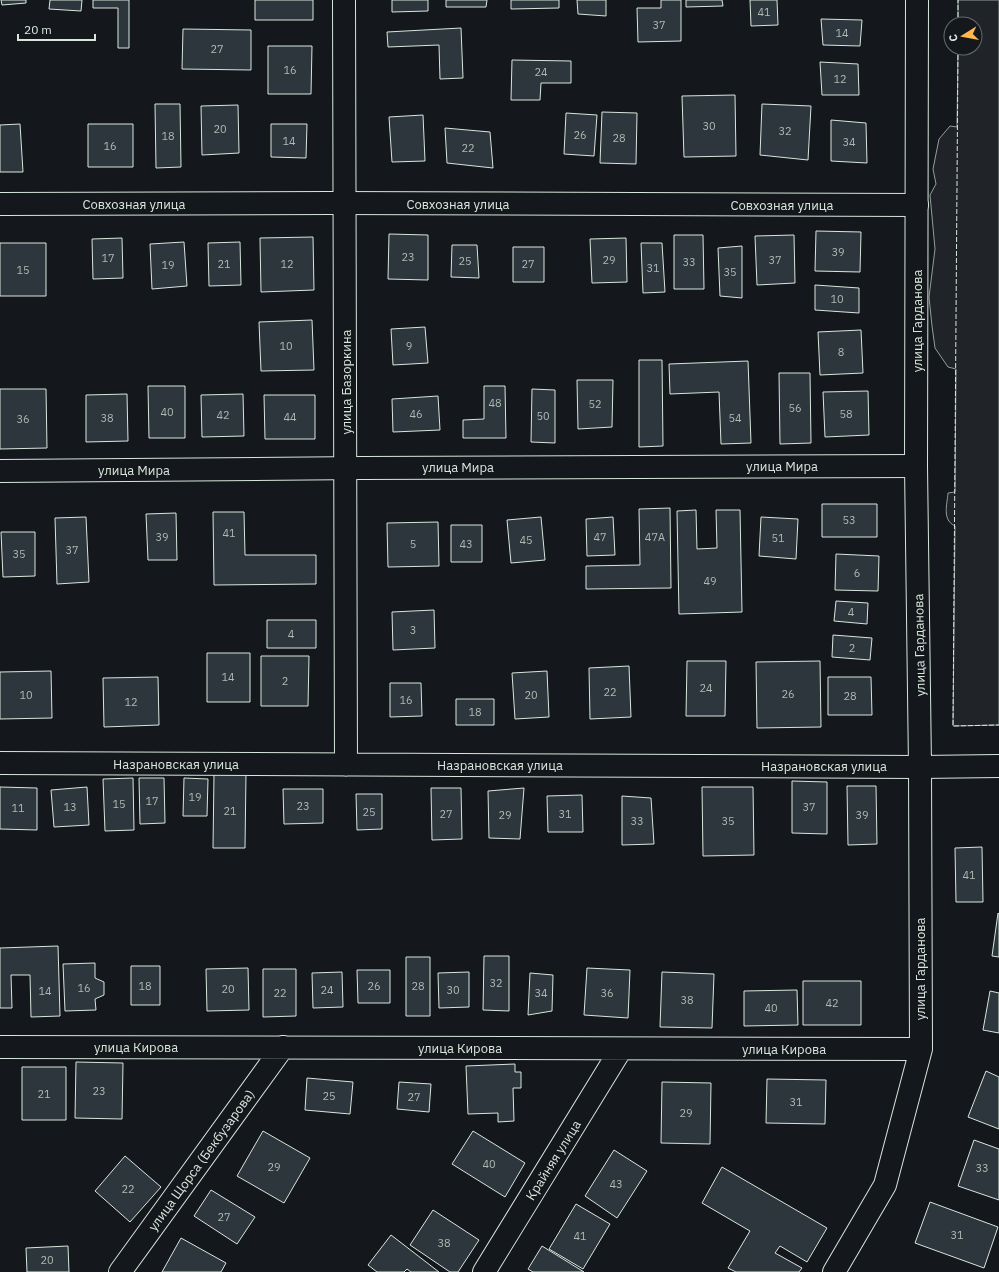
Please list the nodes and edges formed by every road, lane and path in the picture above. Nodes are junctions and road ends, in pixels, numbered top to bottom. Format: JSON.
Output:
{"nodes":[{"id":1,"x":344,"y":0,"type":"edge"},
{"id":2,"x":917,"y":0,"type":"edge"},
{"id":3,"x":346,"y":203,"type":"junction"},
{"id":4,"x":0,"y":204,"type":"edge"},
{"id":5,"x":917,"y":205,"type":"junction"},
{"id":6,"x":916,"y":466,"type":"junction"},
{"id":7,"x":346,"y":468,"type":"junction"},
{"id":8,"x":0,"y":471,"type":"edge"},
{"id":9,"x":0,"y":763,"type":"edge"},
{"id":10,"x":346,"y":765,"type":"junction"},
{"id":11,"x":999,"y":766,"type":"edge"},
{"id":12,"x":920,"y":767,"type":"junction"},
{"id":13,"x":0,"y":1047,"type":"edge"},
{"id":14,"x":283,"y":1047,"type":"junction"},
{"id":15,"x":621,"y":1049,"type":"junction"},
{"id":16,"x":921,"y":1049,"type":"junction"},
{"id":17,"x":120,"y":1272,"type":"edge"},
{"id":18,"x":484,"y":1272,"type":"edge"},
{"id":19,"x":834,"y":1272,"type":"edge"}],
"edges":[{"from":1,"to":3,"type":"street","name":"улица Базоркина"},
{"from":2,"to":5,"type":"street","name":"улица Гарданова"},
{"from":3,"to":4,"type":"street","name":"Совхозная улица"},
{"from":3,"to":5,"type":"street","name":"Совхозная улица"},
{"from":3,"to":7,"type":"street","name":"улица Базоркина"},
{"from":5,"to":6,"type":"street","name":"улица Гарданова"},
{"from":6,"to":7,"type":"street","name":"улица Мира"},
{"from":6,"to":12,"type":"street","name":"улица Гарданова"},
{"from":7,"to":8,"type":"street","name":"улица Мира"},
{"from":7,"to":10,"type":"street","name":"улица Базоркина"},
{"from":9,"to":10,"type":"street","name":"Назрановская улица"},
{"from":10,"to":12,"type":"street","name":"Назрановская улица"},
{"from":11,"to":12,"type":"street","name":"Назрановская улица"},
{"from":12,"to":16,"type":"street","name":"улица Гарданова"},
{"from":13,"to":14,"type":"street","name":"улица Кирова"},
{"from":14,"to":15,"type":"street","name":"улица Кирова"},
{"from":14,"to":17,"type":"street","name":"улица Щорса (Бекбузарова)"},
{"from":15,"to":16,"type":"street","name":"улица Кирова"},
{"from":15,"to":18,"type":"street","name":"Крайняя улица"},
{"from":16,"to":19,"type":"street","name":"улица Гарданова"}]}
